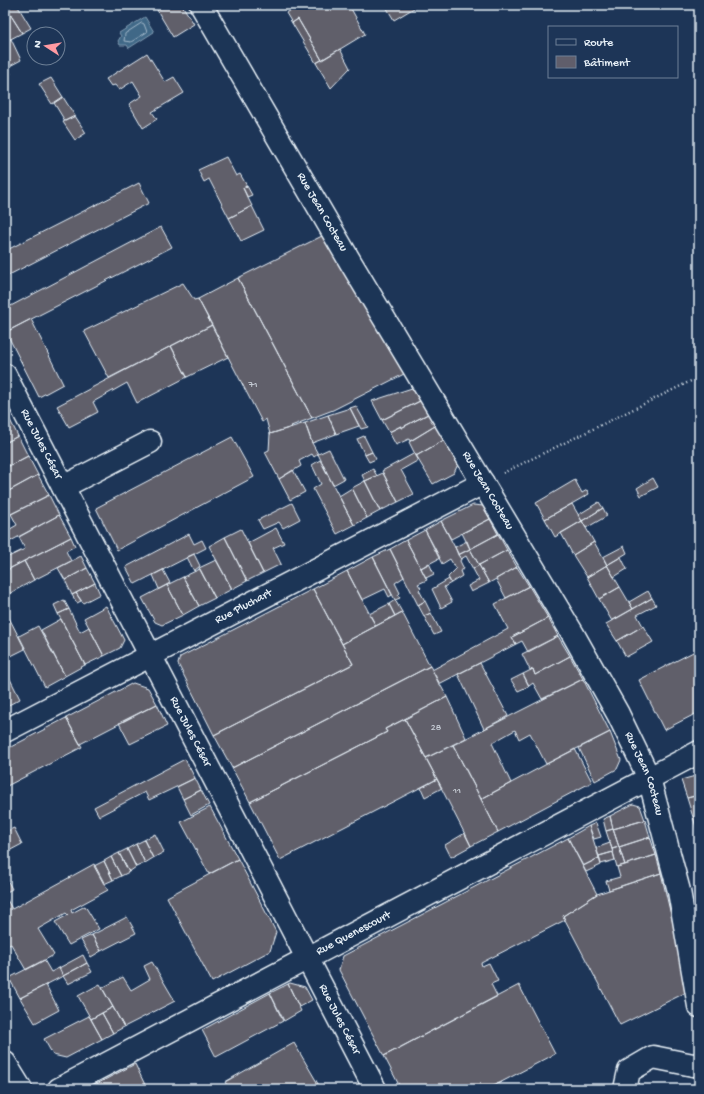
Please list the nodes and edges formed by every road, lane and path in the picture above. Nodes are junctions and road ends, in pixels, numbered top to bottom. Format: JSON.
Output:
{"nodes":[{"id":1,"x":201,"y":5,"type":"edge"},
{"id":2,"x":5,"y":374,"type":"edge"},
{"id":3,"x":699,"y":377,"type":"edge"},
{"id":4,"x":150,"y":442,"type":"dead end"},
{"id":5,"x":483,"y":483,"type":"junction"},
{"id":6,"x":63,"y":487,"type":"junction"},
{"id":7,"x":150,"y":657,"type":"junction"},
{"id":8,"x":5,"y":731,"type":"edge"},
{"id":9,"x":699,"y":752,"type":"edge"},
{"id":10,"x":649,"y":778,"type":"junction"},
{"id":11,"x":309,"y":958,"type":"junction"},
{"id":12,"x":699,"y":1006,"type":"edge"},
{"id":13,"x":5,"y":1063,"type":"edge"},
{"id":14,"x":699,"y":1064,"type":"edge"},
{"id":15,"x":21,"y":1089,"type":"edge"},
{"id":16,"x":59,"y":1089,"type":"edge"},
{"id":17,"x":375,"y":1089,"type":"edge"},
{"id":18,"x":626,"y":1089,"type":"edge"}],
"edges":[{"from":1,"to":5,"type":"street","name":"Rue Jean Cocteau"},
{"from":2,"to":6,"type":"street","name":"Rue Jules César"},
{"from":3,"to":5,"type":"path"},
{"from":4,"to":6,"type":"street"},
{"from":5,"to":7,"type":"street","name":"Rue Pluchart"},
{"from":5,"to":10,"type":"street","name":"Rue Jean Cocteau"},
{"from":6,"to":7,"type":"street","name":"Rue Jules César"},
{"from":7,"to":8,"type":"street","name":"Rue Pluchart"},
{"from":7,"to":11,"type":"street","name":"Rue Jules César"},
{"from":9,"to":10,"type":"street","name":"Rue Quenescourt"},
{"from":10,"to":11,"type":"street","name":"Rue Quenescourt"},
{"from":10,"to":12,"type":"street","name":"Rue Jean Cocteau"},
{"from":11,"to":16,"type":"street","name":"Rue Quenescourt"},
{"from":11,"to":17,"type":"street","name":"Rue Jules César"},
{"from":13,"to":15,"type":"street"},
{"from":14,"to":18,"type":"street"}]}
